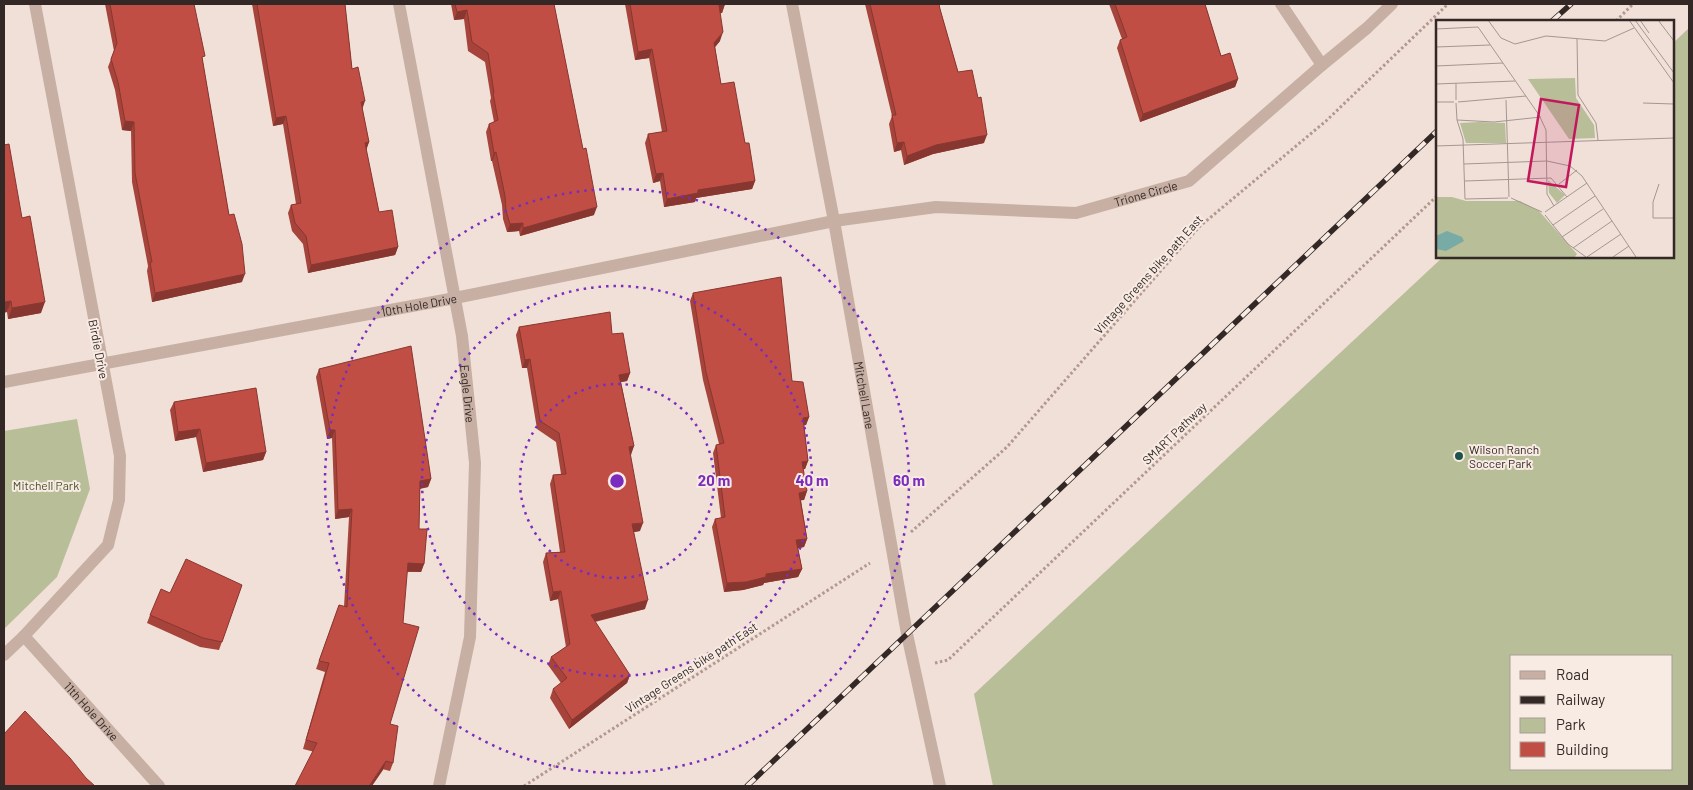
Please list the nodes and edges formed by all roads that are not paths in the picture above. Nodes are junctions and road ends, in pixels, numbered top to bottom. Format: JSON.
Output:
{"nodes":[{"id":1,"x":35,"y":4,"type":"edge"},
{"id":2,"x":399,"y":4,"type":"edge"},
{"id":3,"x":792,"y":4,"type":"edge"},
{"id":4,"x":1281,"y":4,"type":"edge"},
{"id":5,"x":1392,"y":4,"type":"edge"},
{"id":6,"x":1322,"y":65,"type":"junction"},
{"id":7,"x":834,"y":221,"type":"junction"},
{"id":8,"x":455,"y":298,"type":"junction"},
{"id":9,"x":102,"y":363,"type":"junction"},
{"id":10,"x":4,"y":382,"type":"edge"},
{"id":11,"x":24,"y":636,"type":"junction"},
{"id":12,"x":4,"y":655,"type":"edge"},
{"id":13,"x":159,"y":786,"type":"edge"},
{"id":14,"x":439,"y":786,"type":"edge"},
{"id":15,"x":940,"y":786,"type":"edge"}],
"edges":[{"from":1,"to":9,"type":"street","name":"Birdie Drive"},
{"from":2,"to":8,"type":"street","name":"Eagle Drive"},
{"from":3,"to":7,"type":"street","name":"Mitchell Lane"},
{"from":4,"to":6,"type":"street"},
{"from":5,"to":6,"type":"street","name":"Trione Circle"},
{"from":6,"to":7,"type":"street","name":"Trione Circle"},
{"from":7,"to":8,"type":"street","name":"10th Hole Drive"},
{"from":7,"to":15,"type":"street","name":"Mitchell Lane"},
{"from":8,"to":9,"type":"street","name":"10th Hole Drive"},
{"from":8,"to":14,"type":"street","name":"Eagle Drive"},
{"from":9,"to":10,"type":"street","name":"10th Hole Drive"},
{"from":9,"to":11,"type":"street","name":"Birdie Drive"},
{"from":11,"to":12,"type":"street","name":"Birdie Drive"},
{"from":11,"to":13,"type":"street","name":"11th Hole Drive"}]}
